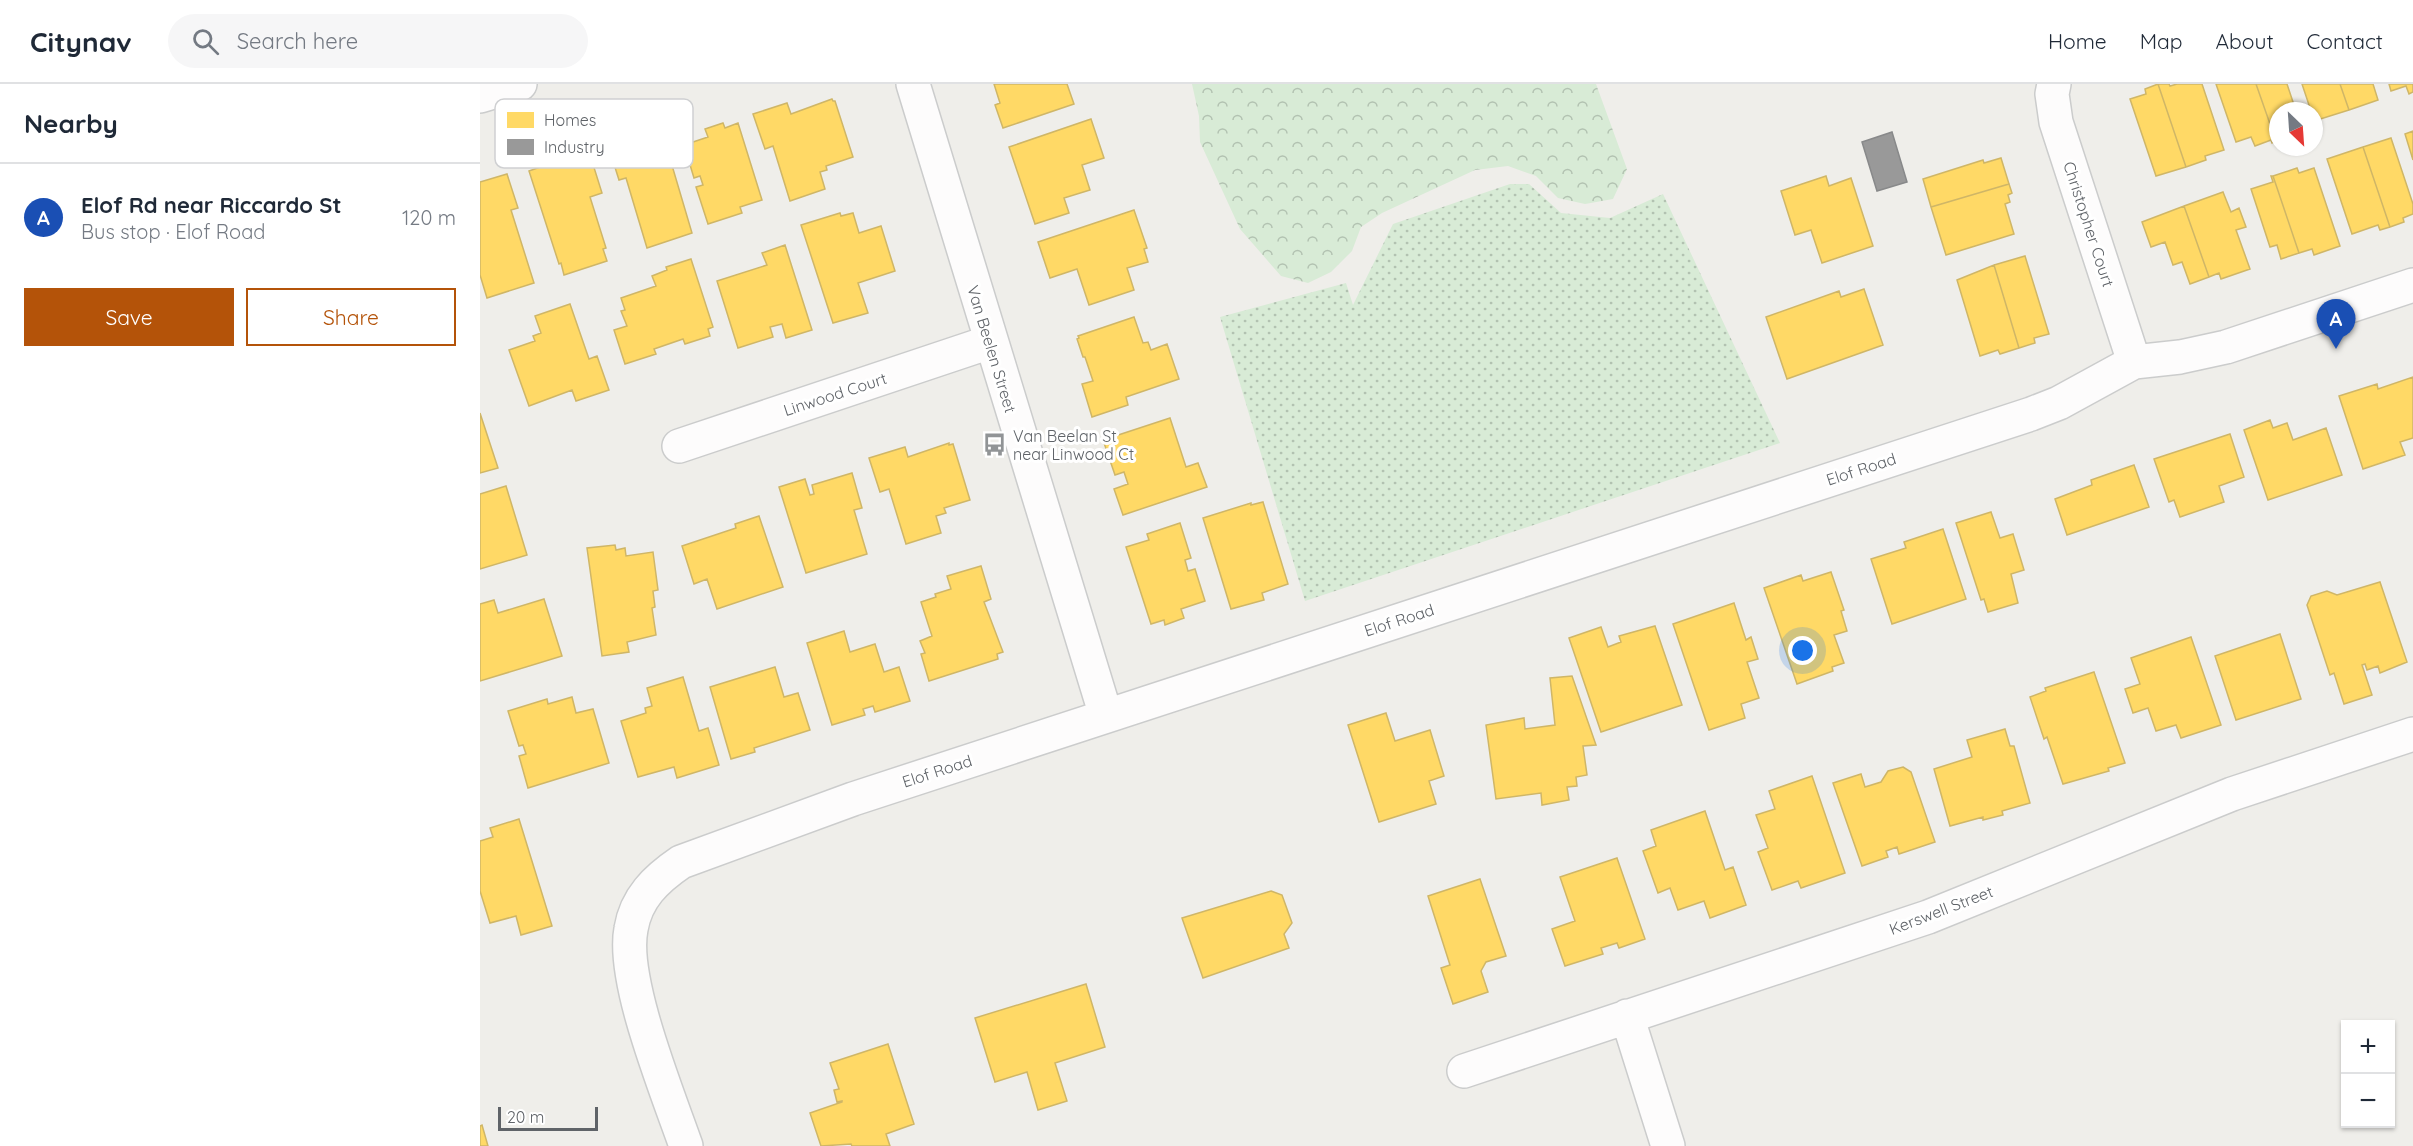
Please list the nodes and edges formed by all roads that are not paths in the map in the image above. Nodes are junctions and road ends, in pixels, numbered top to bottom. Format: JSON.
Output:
{"nodes":[{"id":1,"x":520,"y":84,"type":"edge"},
{"id":2,"x":913,"y":84,"type":"edge"},
{"id":3,"x":2054,"y":84,"type":"edge"},
{"id":4,"x":480,"y":96,"type":"edge"},
{"id":5,"x":2413,"y":285,"type":"edge"},
{"id":6,"x":990,"y":342,"type":"junction"},
{"id":7,"x":2134,"y":362,"type":"junction"},
{"id":8,"x":679,"y":446,"type":"dead end"},
{"id":9,"x":1106,"y":716,"type":"junction"},
{"id":10,"x":2413,"y":734,"type":"edge"},
{"id":11,"x":1628,"y":1016,"type":"junction"},
{"id":12,"x":1464,"y":1071,"type":"dead end"},
{"id":13,"x":686,"y":1146,"type":"edge"},
{"id":14,"x":1668,"y":1146,"type":"edge"}],
"edges":[{"from":1,"to":4,"type":"street"},
{"from":2,"to":6,"type":"street","name":"Van Beelen Street"},
{"from":3,"to":7,"type":"street","name":"Christopher Court"},
{"from":5,"to":7,"type":"street","name":"Elof Road"},
{"from":6,"to":8,"type":"street","name":"Linwood Court"},
{"from":6,"to":9,"type":"street","name":"Van Beelen Street"},
{"from":7,"to":9,"type":"street","name":"Elof Road"},
{"from":9,"to":13,"type":"street","name":"Elof Road"},
{"from":10,"to":11,"type":"street","name":"Kerswell Street"},
{"from":11,"to":12,"type":"street","name":"Kerswell Street"},
{"from":11,"to":14,"type":"street"}]}
